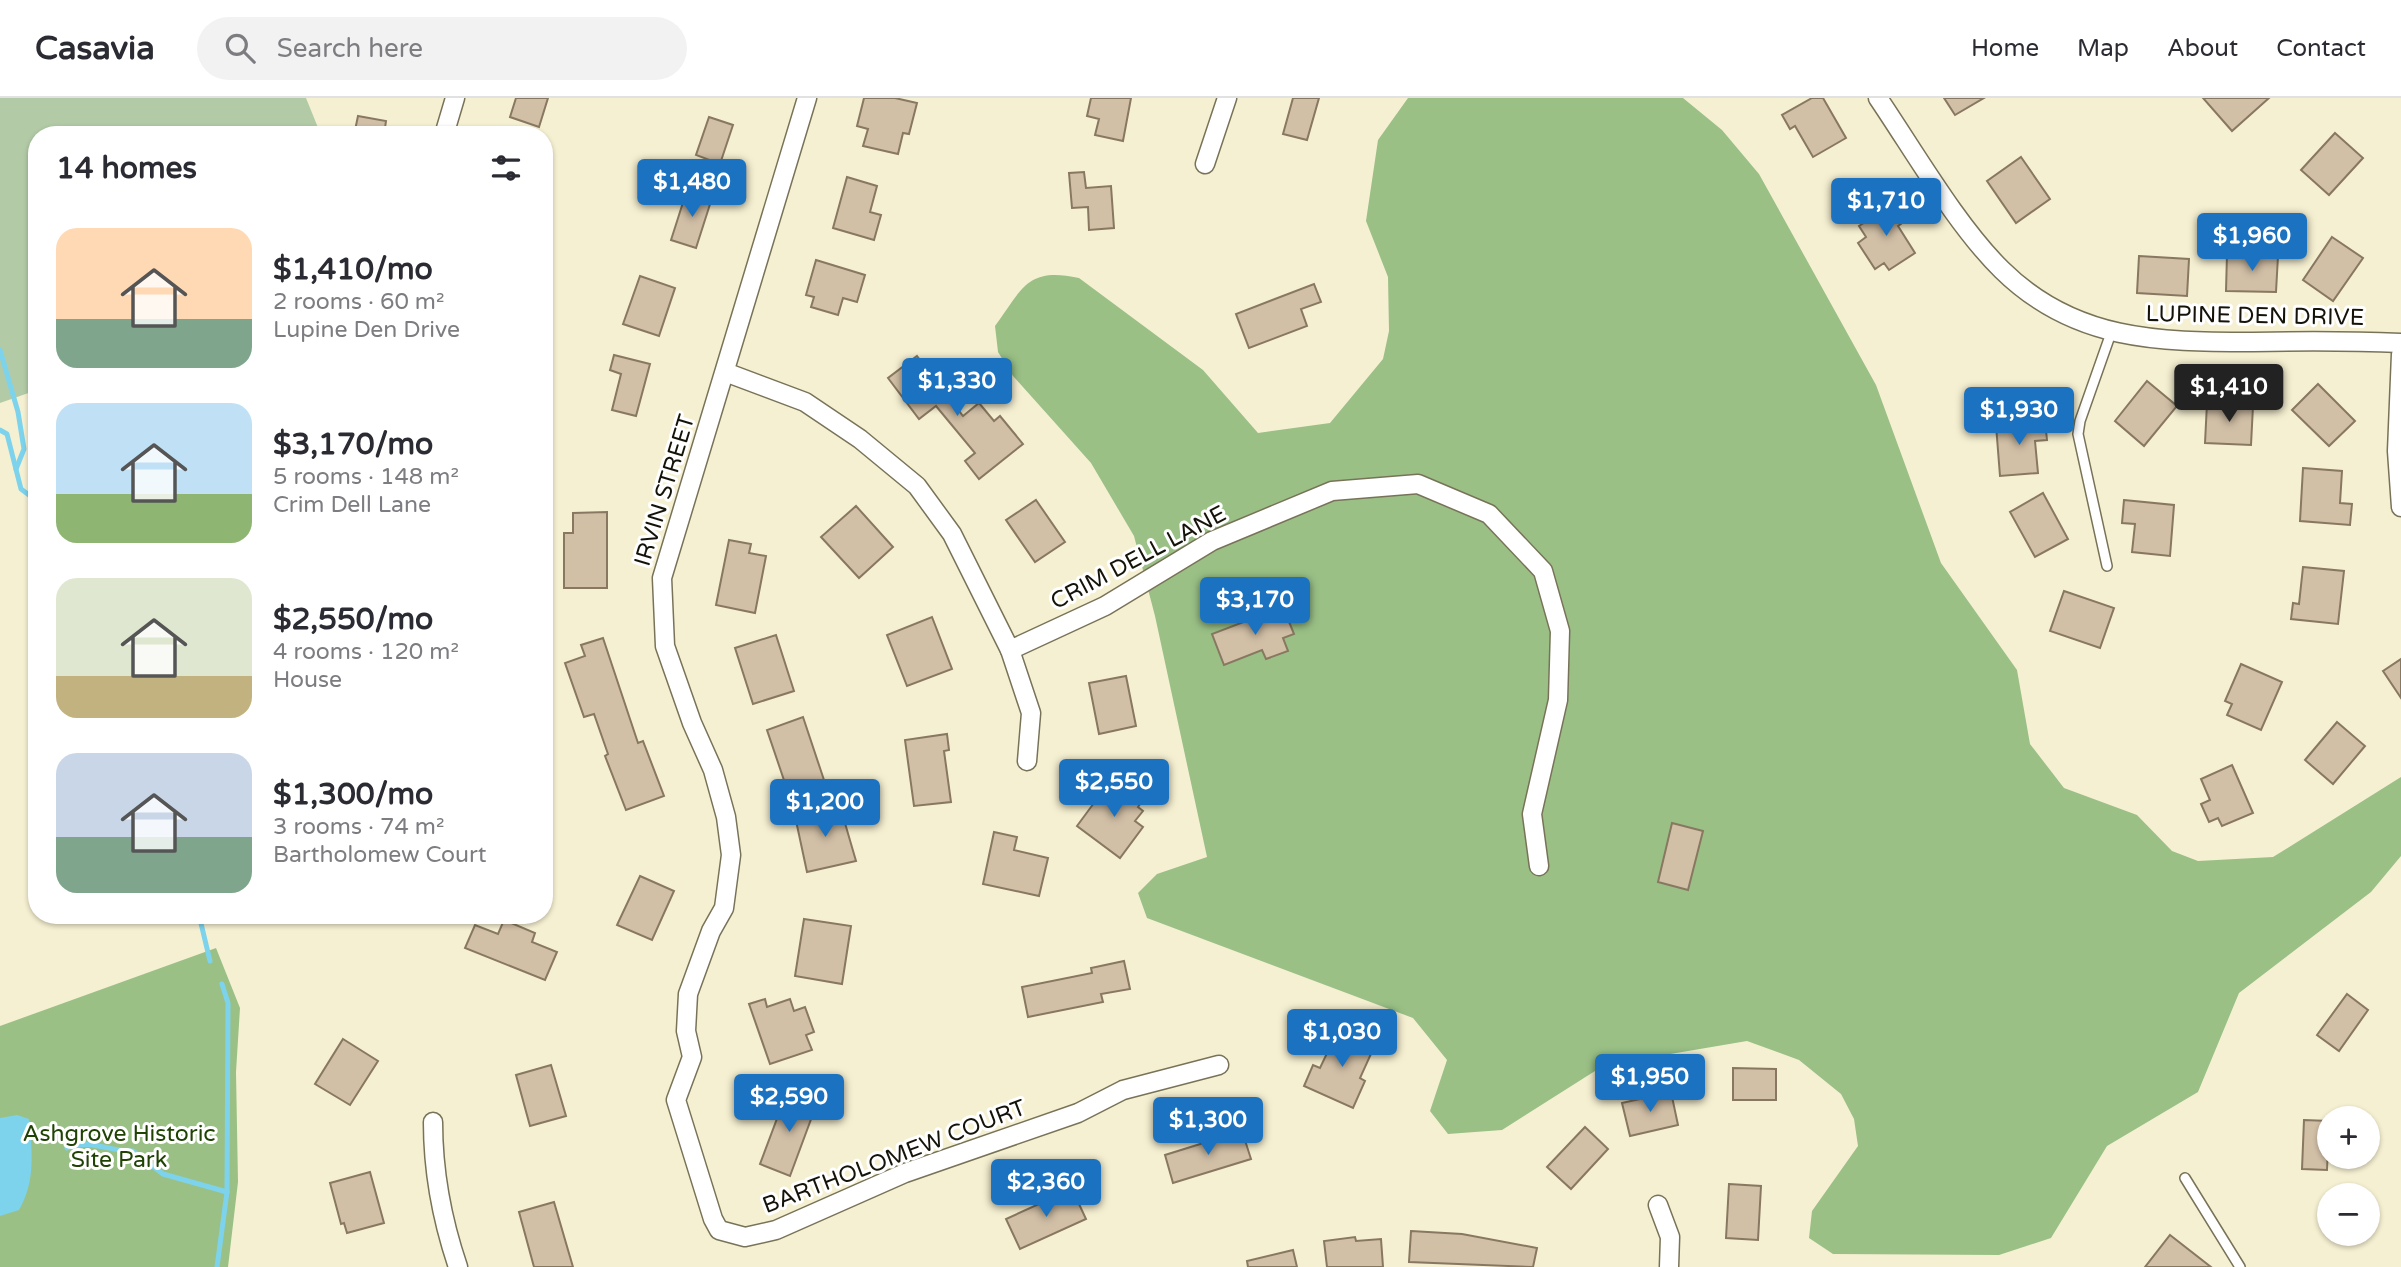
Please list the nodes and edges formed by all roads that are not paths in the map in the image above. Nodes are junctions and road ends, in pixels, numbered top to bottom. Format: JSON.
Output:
{"nodes":[{"id":1,"x":454,"y":98,"type":"edge"},
{"id":2,"x":807,"y":98,"type":"edge"},
{"id":3,"x":1227,"y":98,"type":"edge"},
{"id":4,"x":1878,"y":98,"type":"edge"},
{"id":5,"x":446,"y":126,"type":"edge"},
{"id":6,"x":1205,"y":164,"type":"dead end"},
{"id":7,"x":2111,"y":333,"type":"junction"},
{"id":8,"x":2401,"y":343,"type":"edge"},
{"id":9,"x":2401,"y":354,"type":"edge"},
{"id":10,"x":724,"y":372,"type":"junction"},
{"id":11,"x":2401,"y":507,"type":"edge"},
{"id":12,"x":2107,"y":566,"type":"dead end"},
{"id":13,"x":1010,"y":650,"type":"junction"},
{"id":14,"x":1027,"y":761,"type":"dead end"},
{"id":15,"x":1539,"y":866,"type":"dead end"},
{"id":16,"x":692,"y":1057,"type":"joint"},
{"id":17,"x":1219,"y":1065,"type":"dead end"},
{"id":18,"x":433,"y":1122,"type":"dead end"},
{"id":19,"x":2185,"y":1178,"type":"dead end"},
{"id":20,"x":1658,"y":1205,"type":"dead end"},
{"id":21,"x":458,"y":1267,"type":"edge"},
{"id":22,"x":1669,"y":1267,"type":"edge"},
{"id":23,"x":2240,"y":1267,"type":"edge"}],
"edges":[{"from":1,"to":5,"type":"street"},
{"from":2,"to":10,"type":"street","name":"IRVIN STREET"},
{"from":3,"to":6,"type":"street"},
{"from":4,"to":7,"type":"street","name":"LUPINE DEN DRIVE"},
{"from":7,"to":8,"type":"street","name":"LUPINE DEN DRIVE"},
{"from":7,"to":12,"type":"lane"},
{"from":9,"to":11,"type":"street"},
{"from":10,"to":13,"type":"street"},
{"from":10,"to":16,"type":"street","name":"IRVIN STREET"},
{"from":13,"to":14,"type":"street"},
{"from":13,"to":15,"type":"street","name":"CRIM DELL LANE"},
{"from":16,"to":17,"type":"street","name":"BARTHOLOMEW COURT"},
{"from":18,"to":21,"type":"street"},
{"from":19,"to":23,"type":"lane"},
{"from":20,"to":22,"type":"street"}]}
